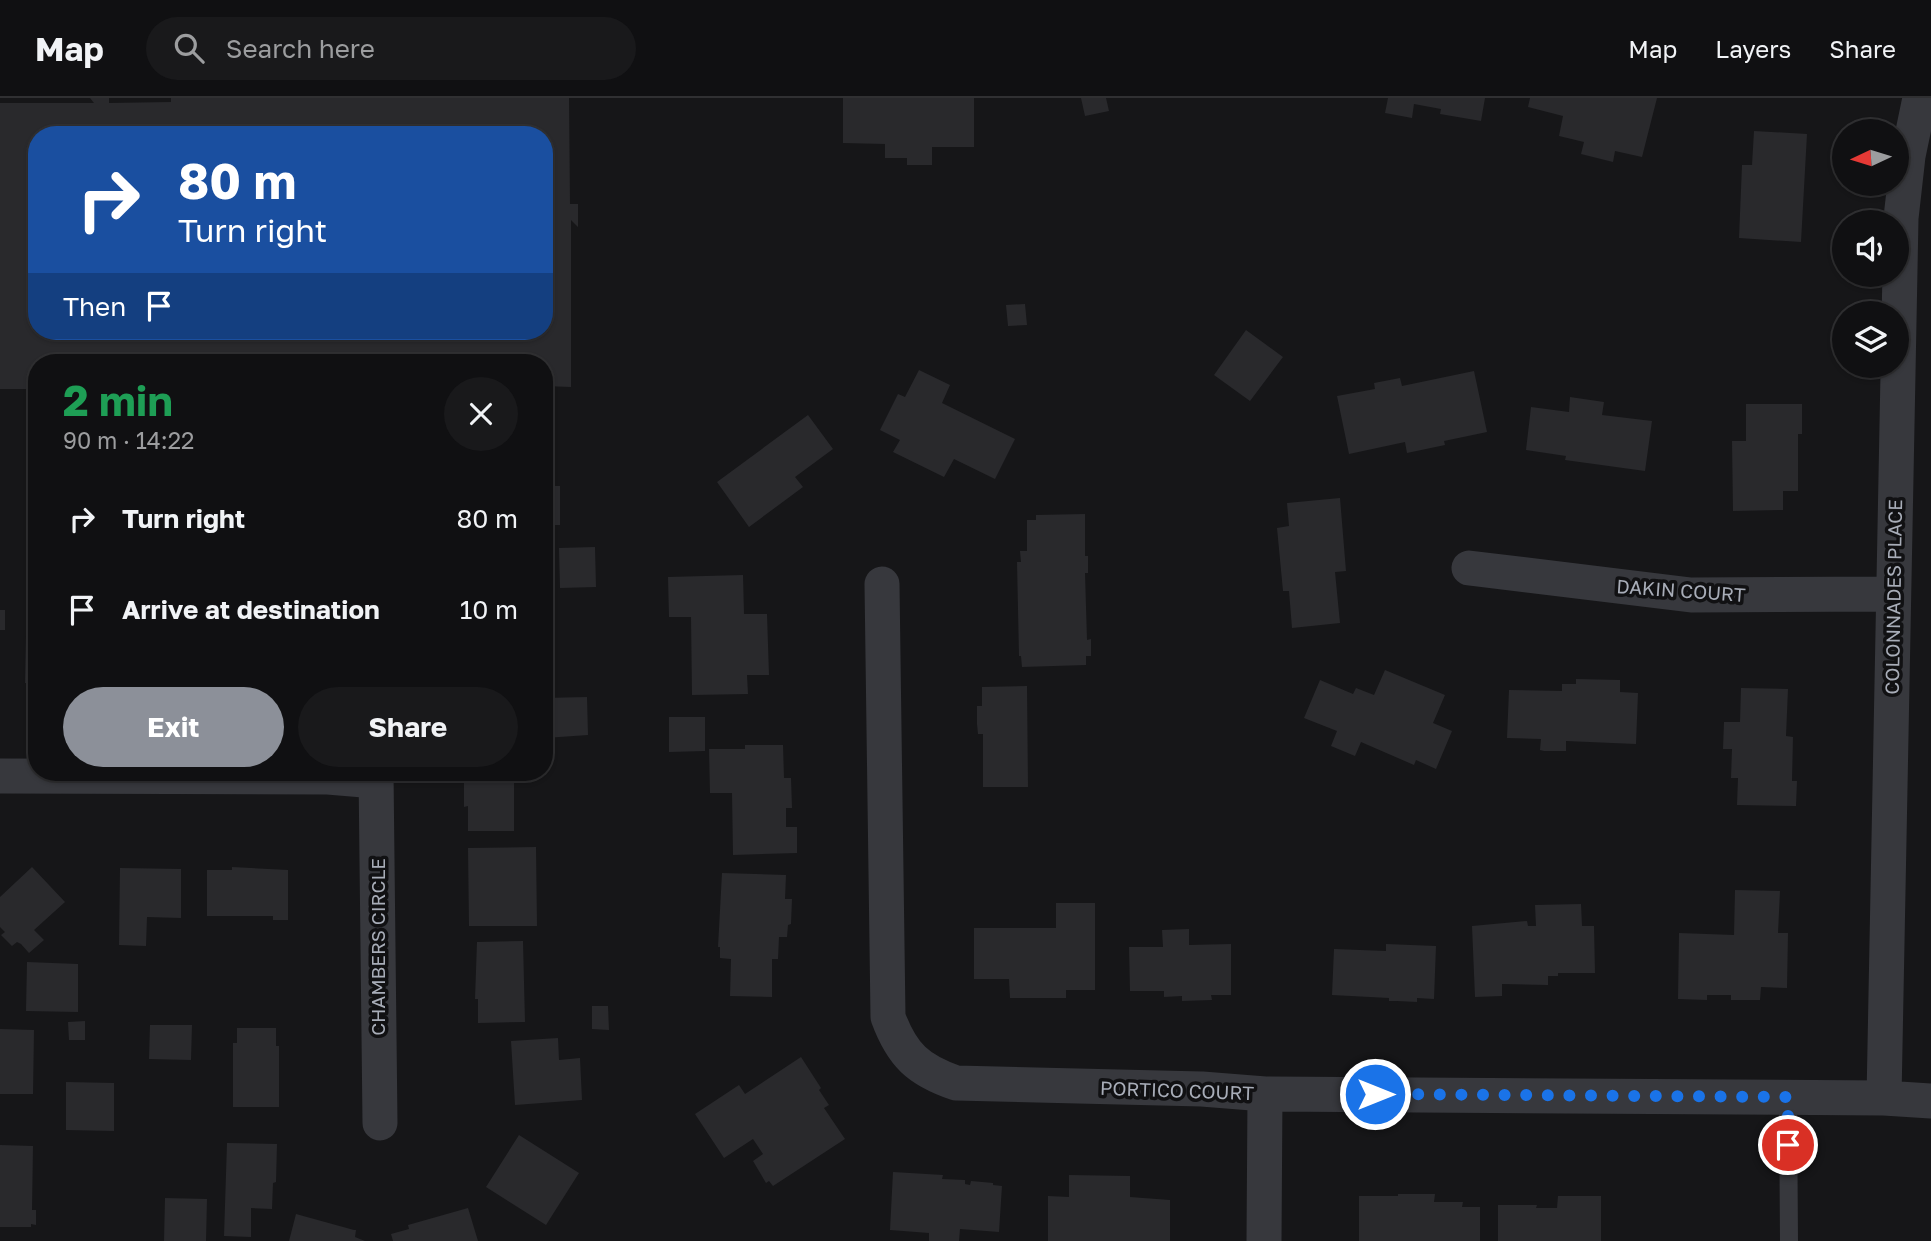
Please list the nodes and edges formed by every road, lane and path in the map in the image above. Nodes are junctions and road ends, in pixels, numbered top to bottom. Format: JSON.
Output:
{"nodes":[{"id":1,"x":1920,"y":98,"type":"edge"},
{"id":2,"x":1469,"y":568,"type":"dead end"},
{"id":3,"x":882,"y":584,"type":"dead end"},
{"id":4,"x":1893,"y":594,"type":"junction"},
{"id":5,"x":0,"y":776,"type":"edge"},
{"id":6,"x":28,"y":776,"type":"edge"},
{"id":7,"x":376,"y":781,"type":"edge"},
{"id":8,"x":1265,"y":1094,"type":"junction"},
{"id":9,"x":1788,"y":1097,"type":"junction"},
{"id":10,"x":1884,"y":1098,"type":"junction"},
{"id":11,"x":1931,"y":1101,"type":"edge"},
{"id":12,"x":380,"y":1123,"type":"dead end"},
{"id":13,"x":1264,"y":1241,"type":"edge"},
{"id":14,"x":1789,"y":1241,"type":"edge"}],
"edges":[{"from":1,"to":4,"type":"street","name":"COLONNADES PLACE"},
{"from":2,"to":4,"type":"street","name":"DAKIN COURT"},
{"from":3,"to":8,"type":"street","name":"PORTICO COURT"},
{"from":4,"to":10,"type":"street","name":"COLONNADES PLACE"},
{"from":5,"to":6,"type":"street"},
{"from":7,"to":12,"type":"street","name":"CHAMBERS CIRCLE"},
{"from":8,"to":9,"type":"street","name":"PORTICO COURT"},
{"from":8,"to":13,"type":"street"},
{"from":9,"to":10,"type":"street","name":"PORTICO COURT"},
{"from":9,"to":14,"type":"lane"},
{"from":10,"to":11,"type":"street","name":"PORTICO COURT"}]}
